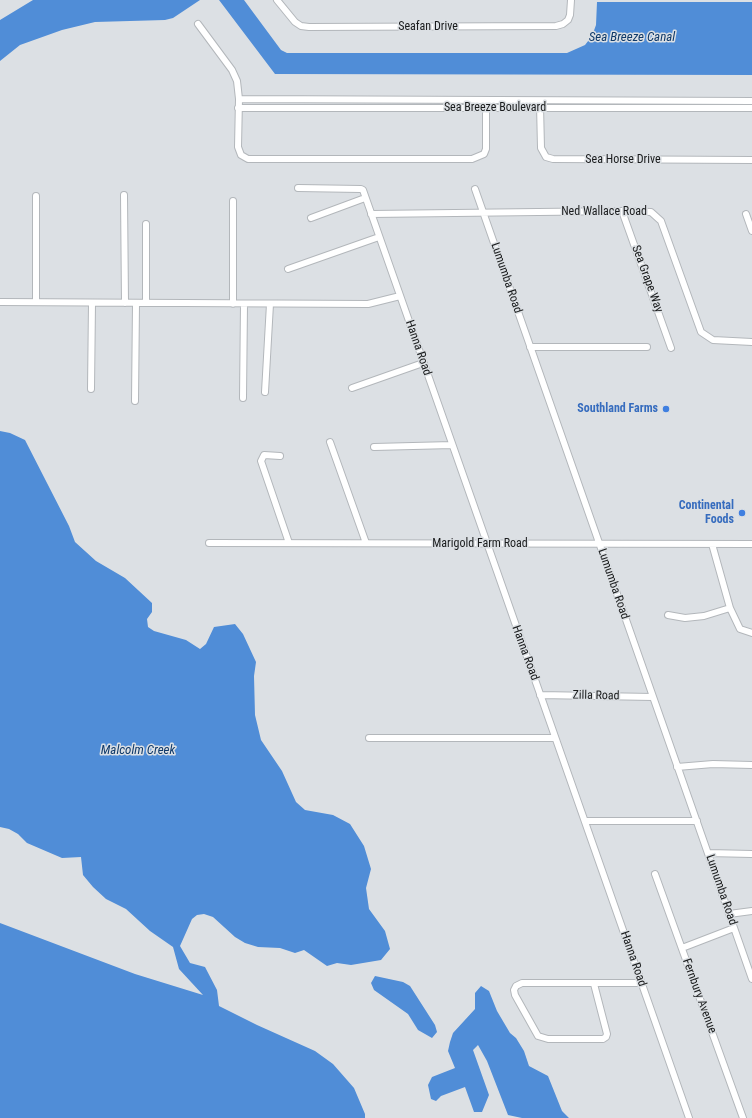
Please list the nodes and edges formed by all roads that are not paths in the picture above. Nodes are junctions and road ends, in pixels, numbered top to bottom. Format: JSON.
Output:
{"nodes":[{"id":1,"x":277,"y":0,"type":"edge"},
{"id":2,"x":571,"y":0,"type":"edge"},
{"id":3,"x":198,"y":24,"type":"dead end"},
{"id":4,"x":239,"y":99,"type":"junction"},
{"id":5,"x":486,"y":100,"type":"junction"},
{"id":6,"x":540,"y":100,"type":"junction"},
{"id":7,"x":752,"y":101,"type":"edge"},
{"id":8,"x":238,"y":108,"type":"junction"},
{"id":9,"x":486,"y":108,"type":"junction"},
{"id":10,"x":540,"y":108,"type":"junction"},
{"id":11,"x":752,"y":108,"type":"edge"},
{"id":12,"x":752,"y":160,"type":"edge"},
{"id":13,"x":298,"y":188,"type":"dead end"},
{"id":14,"x":474,"y":189,"type":"dead end"},
{"id":15,"x":124,"y":195,"type":"dead end"},
{"id":16,"x":36,"y":196,"type":"dead end"},
{"id":17,"x":365,"y":198,"type":"junction"},
{"id":18,"x":233,"y":201,"type":"dead end"},
{"id":19,"x":622,"y":211,"type":"junction"},
{"id":20,"x":371,"y":214,"type":"junction"},
{"id":21,"x":483,"y":214,"type":"junction"},
{"id":22,"x":746,"y":214,"type":"dead end"},
{"id":23,"x":311,"y":218,"type":"dead end"},
{"id":24,"x":146,"y":224,"type":"dead end"},
{"id":25,"x":752,"y":231,"type":"edge"},
{"id":26,"x":379,"y":237,"type":"junction"},
{"id":27,"x":288,"y":269,"type":"dead end"},
{"id":28,"x":400,"y":296,"type":"junction"},
{"id":29,"x":0,"y":302,"type":"edge"},
{"id":30,"x":36,"y":302,"type":"junction"},
{"id":31,"x":92,"y":303,"type":"junction"},
{"id":32,"x":125,"y":303,"type":"junction"},
{"id":33,"x":136,"y":303,"type":"junction"},
{"id":34,"x":146,"y":303,"type":"junction"},
{"id":35,"x":233,"y":304,"type":"junction"},
{"id":36,"x":244,"y":304,"type":"junction"},
{"id":37,"x":270,"y":304,"type":"junction"},
{"id":38,"x":752,"y":342,"type":"edge"},
{"id":39,"x":530,"y":347,"type":"junction"},
{"id":40,"x":647,"y":347,"type":"dead end"},
{"id":41,"x":671,"y":348,"type":"dead end"},
{"id":42,"x":423,"y":363,"type":"junction"},
{"id":43,"x":352,"y":388,"type":"dead end"},
{"id":44,"x":91,"y":389,"type":"dead end"},
{"id":45,"x":265,"y":392,"type":"dead end"},
{"id":46,"x":243,"y":398,"type":"dead end"},
{"id":47,"x":135,"y":401,"type":"dead end"},
{"id":48,"x":330,"y":442,"type":"dead end"},
{"id":49,"x":452,"y":445,"type":"junction"},
{"id":50,"x":374,"y":447,"type":"dead end"},
{"id":51,"x":280,"y":456,"type":"dead end"},
{"id":52,"x":209,"y":543,"type":"dead end"},
{"id":53,"x":289,"y":543,"type":"junction"},
{"id":54,"x":366,"y":543,"type":"junction"},
{"id":55,"x":487,"y":544,"type":"junction"},
{"id":56,"x":599,"y":544,"type":"junction"},
{"id":57,"x":712,"y":544,"type":"junction"},
{"id":58,"x":752,"y":544,"type":"edge"},
{"id":59,"x":730,"y":608,"type":"junction"},
{"id":60,"x":668,"y":615,"type":"dead end"},
{"id":61,"x":752,"y":633,"type":"edge"},
{"id":62,"x":540,"y":695,"type":"junction"},
{"id":63,"x":653,"y":697,"type":"junction"},
{"id":64,"x":369,"y":738,"type":"dead end"},
{"id":65,"x":555,"y":738,"type":"junction"},
{"id":66,"x":752,"y":765,"type":"edge"},
{"id":67,"x":677,"y":767,"type":"junction"},
{"id":68,"x":585,"y":821,"type":"junction"},
{"id":69,"x":696,"y":821,"type":"junction"},
{"id":70,"x":708,"y":853,"type":"junction"},
{"id":71,"x":752,"y":854,"type":"edge"},
{"id":72,"x":655,"y":874,"type":"dead end"},
{"id":73,"x":752,"y":910,"type":"edge"},
{"id":74,"x":729,"y":914,"type":"junction"},
{"id":75,"x":734,"y":928,"type":"junction"},
{"id":76,"x":682,"y":948,"type":"junction"},
{"id":77,"x":752,"y":979,"type":"edge"},
{"id":78,"x":641,"y":983,"type":"junction"},
{"id":79,"x":594,"y":984,"type":"junction"},
{"id":80,"x":689,"y":1118,"type":"edge"},
{"id":81,"x":743,"y":1118,"type":"edge"}],
"edges":[{"from":1,"to":2,"type":"street","name":"Seafan Drive"},
{"from":3,"to":4,"type":"street"},
{"from":4,"to":5,"type":"street","name":"Sea Breeze Boulevard"},
{"from":4,"to":8,"type":"street"},
{"from":5,"to":6,"type":"street","name":"Sea Breeze Boulevard"},
{"from":5,"to":9,"type":"street"},
{"from":6,"to":7,"type":"street","name":"Sea Breeze Boulevard"},
{"from":6,"to":10,"type":"street","name":"Sea Horse Drive"},
{"from":8,"to":9,"type":"street","name":"Sea Breeze Boulevard"},
{"from":8,"to":9,"type":"street"},
{"from":9,"to":10,"type":"street","name":"Sea Breeze Boulevard"},
{"from":10,"to":11,"type":"street","name":"Sea Breeze Boulevard"},
{"from":10,"to":12,"type":"street","name":"Sea Horse Drive"},
{"from":13,"to":17,"type":"street","name":"Hanna Road"},
{"from":14,"to":21,"type":"street","name":"Lumumba Road"},
{"from":15,"to":32,"type":"street"},
{"from":16,"to":30,"type":"street"},
{"from":17,"to":20,"type":"street","name":"Hanna Road"},
{"from":17,"to":23,"type":"street"},
{"from":18,"to":35,"type":"street"},
{"from":19,"to":21,"type":"street","name":"Ned Wallace Road"},
{"from":19,"to":38,"type":"street","name":"Ned Wallace Road"},
{"from":19,"to":41,"type":"street","name":"Sea Grape Way"},
{"from":20,"to":21,"type":"street","name":"Ned Wallace Road"},
{"from":20,"to":26,"type":"street","name":"Hanna Road"},
{"from":21,"to":39,"type":"street","name":"Lumumba Road"},
{"from":22,"to":25,"type":"street"},
{"from":24,"to":34,"type":"street"},
{"from":26,"to":27,"type":"street"},
{"from":26,"to":28,"type":"street","name":"Hanna Road"},
{"from":28,"to":37,"type":"street"},
{"from":28,"to":42,"type":"street","name":"Hanna Road"},
{"from":29,"to":30,"type":"street"},
{"from":30,"to":31,"type":"street"},
{"from":31,"to":32,"type":"street"},
{"from":31,"to":44,"type":"street"},
{"from":32,"to":33,"type":"street"},
{"from":33,"to":34,"type":"street"},
{"from":33,"to":47,"type":"street"},
{"from":34,"to":35,"type":"street"},
{"from":35,"to":36,"type":"street"},
{"from":36,"to":37,"type":"street"},
{"from":36,"to":46,"type":"street"},
{"from":37,"to":45,"type":"street"},
{"from":39,"to":40,"type":"street"},
{"from":39,"to":56,"type":"street","name":"Lumumba Road"},
{"from":42,"to":43,"type":"street"},
{"from":42,"to":49,"type":"street","name":"Hanna Road"},
{"from":48,"to":54,"type":"street"},
{"from":49,"to":50,"type":"street"},
{"from":49,"to":55,"type":"street","name":"Hanna Road"},
{"from":51,"to":53,"type":"street"},
{"from":52,"to":53,"type":"street","name":"Marigold Farm Road"},
{"from":53,"to":54,"type":"street","name":"Marigold Farm Road"},
{"from":54,"to":55,"type":"street","name":"Marigold Farm Road"},
{"from":55,"to":56,"type":"street","name":"Marigold Farm Road"},
{"from":55,"to":62,"type":"street","name":"Hanna Road"},
{"from":56,"to":57,"type":"street","name":"Marigold Farm Road"},
{"from":56,"to":63,"type":"street","name":"Lumumba Road"},
{"from":57,"to":58,"type":"street","name":"Marigold Farm Road"},
{"from":57,"to":59,"type":"street"},
{"from":59,"to":60,"type":"street"},
{"from":59,"to":61,"type":"street"},
{"from":62,"to":63,"type":"street","name":"Zilla Road"},
{"from":62,"to":65,"type":"street","name":"Hanna Road"},
{"from":63,"to":67,"type":"street","name":"Lumumba Road"},
{"from":64,"to":65,"type":"street"},
{"from":65,"to":68,"type":"street","name":"Hanna Road"},
{"from":66,"to":67,"type":"street"},
{"from":67,"to":69,"type":"street","name":"Lumumba Road"},
{"from":68,"to":69,"type":"street"},
{"from":68,"to":78,"type":"street","name":"Hanna Road"},
{"from":69,"to":70,"type":"street","name":"Lumumba Road"},
{"from":70,"to":71,"type":"street"},
{"from":70,"to":74,"type":"street","name":"Lumumba Road"},
{"from":72,"to":76,"type":"street","name":"Fernbury Avenue"},
{"from":73,"to":74,"type":"street"},
{"from":74,"to":75,"type":"street","name":"Lumumba Road"},
{"from":75,"to":76,"type":"street"},
{"from":75,"to":77,"type":"street","name":"Lumumba Road"},
{"from":76,"to":81,"type":"street","name":"Fernbury Avenue"},
{"from":78,"to":79,"type":"street"},
{"from":78,"to":80,"type":"street","name":"Hanna Road"},
{"from":79,"to":79,"type":"street"}]}
